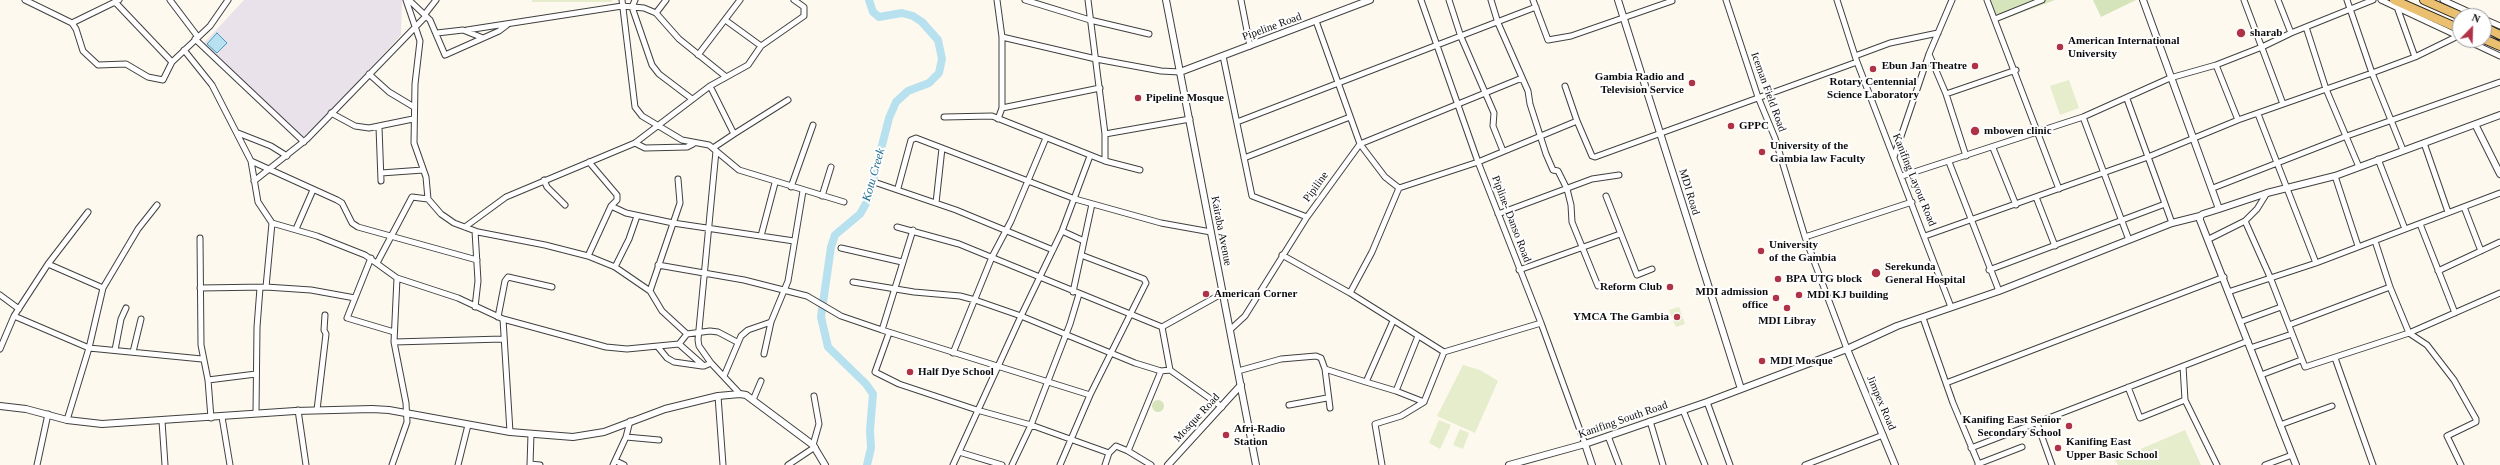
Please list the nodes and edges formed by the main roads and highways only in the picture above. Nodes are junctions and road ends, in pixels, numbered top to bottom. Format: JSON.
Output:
{"nodes":[{"id":1,"x":2424,"y":0,"type":"edge"},
{"id":2,"x":2396,"y":3,"type":"edge"},
{"id":3,"x":2452,"y":12,"type":"edge"},
{"id":4,"x":2452,"y":31,"type":"edge"}],
"edges":[{"from":1,"to":3,"type":"main road"},
{"from":2,"to":4,"type":"main road"}]}
